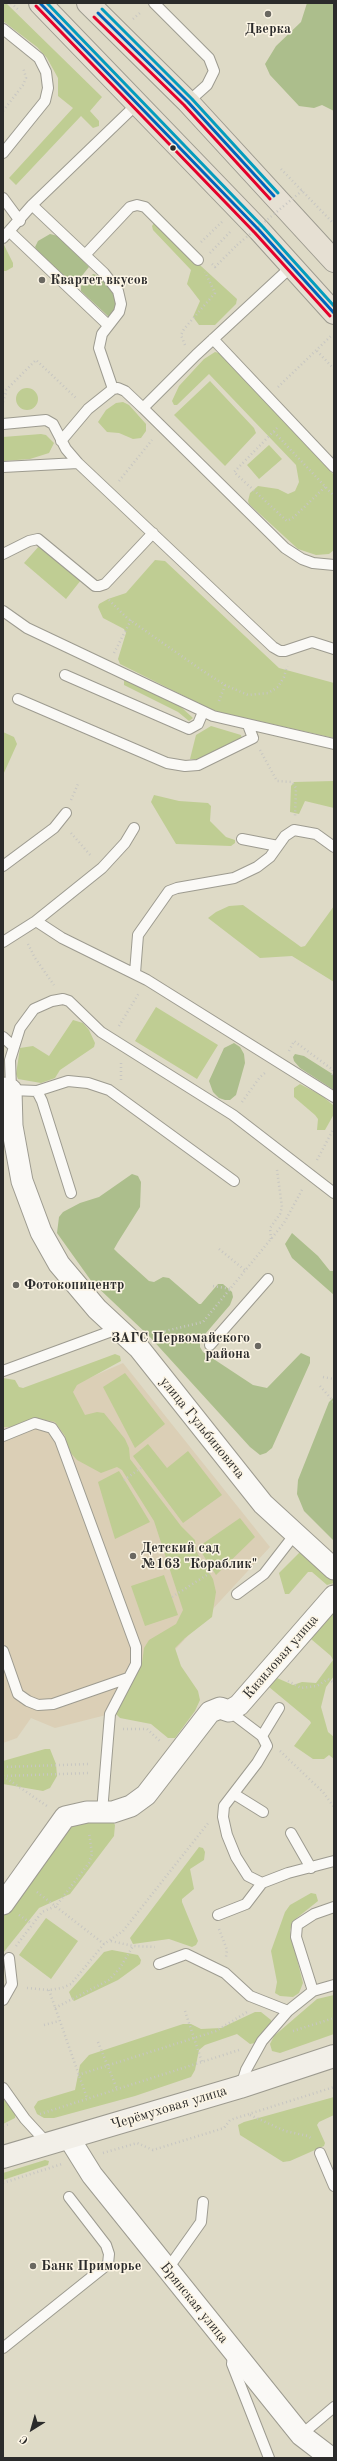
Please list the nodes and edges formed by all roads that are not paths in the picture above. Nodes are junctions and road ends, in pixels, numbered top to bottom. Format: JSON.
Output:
{"nodes":[{"id":1,"x":40,"y":3,"type":"edge"},
{"id":2,"x":88,"y":3,"type":"edge"},
{"id":3,"x":154,"y":3,"type":"edge"},
{"id":4,"x":3,"y":29,"type":"edge"},
{"id":5,"x":188,"y":102,"type":"junction"},
{"id":6,"x":138,"y":104,"type":"junction"},
{"id":7,"x":3,"y":153,"type":"edge"},
{"id":8,"x":3,"y":198,"type":"edge"},
{"id":9,"x":32,"y":205,"type":"junction"},
{"id":10,"x":20,"y":221,"type":"junction"},
{"id":11,"x":7,"y":235,"type":"edge"},
{"id":12,"x":85,"y":255,"type":"junction"},
{"id":13,"x":194,"y":256,"type":"road end"},
{"id":14,"x":334,"y":261,"type":"edge"},
{"id":15,"x":292,"y":266,"type":"junction"},
{"id":16,"x":334,"y":313,"type":"edge"},
{"id":17,"x":108,"y":325,"type":"junction"},
{"id":18,"x":213,"y":339,"type":"junction"},
{"id":19,"x":113,"y":389,"type":"junction"},
{"id":20,"x":143,"y":408,"type":"junction"},
{"id":21,"x":3,"y":424,"type":"edge"},
{"id":22,"x":61,"y":441,"type":"junction"},
{"id":23,"x":78,"y":463,"type":"junction"},
{"id":24,"x":3,"y":467,"type":"edge"},
{"id":25,"x":334,"y":468,"type":"edge"},
{"id":26,"x":153,"y":533,"type":"junction"},
{"id":27,"x":3,"y":554,"type":"edge"},
{"id":28,"x":334,"y":565,"type":"edge"},
{"id":29,"x":3,"y":612,"type":"edge"},
{"id":30,"x":334,"y":649,"type":"edge"},
{"id":31,"x":65,"y":675,"type":"dead end"},
{"id":32,"x":18,"y":699,"type":"dead end"},
{"id":33,"x":203,"y":712,"type":"junction"},
{"id":34,"x":248,"y":725,"type":"junction"},
{"id":35,"x":334,"y":744,"type":"edge"},
{"id":36,"x":63,"y":818,"type":"road end"},
{"id":37,"x":134,"y":828,"type":"dead end"},
{"id":38,"x":242,"y":839,"type":"dead end"},
{"id":39,"x":278,"y":846,"type":"junction"},
{"id":40,"x":334,"y":847,"type":"edge"},
{"id":41,"x":3,"y":866,"type":"edge"},
{"id":42,"x":36,"y":921,"type":"junction"},
{"id":43,"x":3,"y":942,"type":"edge"},
{"id":44,"x":135,"y":973,"type":"junction"},
{"id":45,"x":3,"y":1037,"type":"edge"},
{"id":46,"x":14,"y":1047,"type":"junction"},
{"id":47,"x":7,"y":1089,"type":"edge"},
{"id":48,"x":37,"y":1091,"type":"junction"},
{"id":49,"x":334,"y":1096,"type":"edge"},
{"id":50,"x":234,"y":1181,"type":"dead end"},
{"id":51,"x":71,"y":1193,"type":"dead end"},
{"id":52,"x":334,"y":1193,"type":"edge"},
{"id":53,"x":268,"y":1279,"type":"dead end"},
{"id":54,"x":120,"y":1328,"type":"junction"},
{"id":55,"x":210,"y":1345,"type":"dead end"},
{"id":56,"x":3,"y":1371,"type":"edge"},
{"id":57,"x":3,"y":1436,"type":"edge"},
{"id":58,"x":295,"y":1534,"type":"junction"},
{"id":59,"x":334,"y":1569,"type":"edge"},
{"id":60,"x":237,"y":1594,"type":"dead end"},
{"id":61,"x":334,"y":1596,"type":"edge"},
{"id":62,"x":3,"y":1651,"type":"edge"},
{"id":63,"x":128,"y":1678,"type":"junction"},
{"id":64,"x":279,"y":1708,"type":"dead end"},
{"id":65,"x":229,"y":1711,"type":"junction"},
{"id":66,"x":262,"y":1736,"type":"junction"},
{"id":67,"x":234,"y":1794,"type":"junction"},
{"id":68,"x":102,"y":1812,"type":"junction"},
{"id":69,"x":263,"y":1812,"type":"dead end"},
{"id":70,"x":291,"y":1833,"type":"dead end"},
{"id":71,"x":334,"y":1861,"type":"edge"},
{"id":72,"x":311,"y":1868,"type":"junction"},
{"id":73,"x":262,"y":1883,"type":"junction"},
{"id":74,"x":3,"y":1904,"type":"edge"},
{"id":75,"x":334,"y":1907,"type":"edge"},
{"id":76,"x":218,"y":1915,"type":"road end"},
{"id":77,"x":9,"y":1958,"type":"road end"},
{"id":78,"x":159,"y":1964,"type":"dead end"},
{"id":79,"x":334,"y":1985,"type":"edge"},
{"id":80,"x":313,"y":1992,"type":"junction"},
{"id":81,"x":3,"y":2000,"type":"edge"},
{"id":82,"x":288,"y":2011,"type":"junction"},
{"id":83,"x":334,"y":2056,"type":"edge"},
{"id":84,"x":240,"y":2087,"type":"junction"},
{"id":85,"x":3,"y":2088,"type":"edge"},
{"id":86,"x":69,"y":2138,"type":"junction"},
{"id":87,"x":48,"y":2144,"type":"junction"},
{"id":88,"x":320,"y":2154,"type":"road end"},
{"id":89,"x":3,"y":2157,"type":"edge"},
{"id":90,"x":334,"y":2186,"type":"edge"},
{"id":91,"x":68,"y":2197,"type":"dead end"},
{"id":92,"x":203,"y":2202,"type":"dead end"},
{"id":93,"x":167,"y":2270,"type":"junction"},
{"id":94,"x":3,"y":2348,"type":"edge"},
{"id":95,"x":233,"y":2351,"type":"junction"},
{"id":96,"x":334,"y":2407,"type":"edge"},
{"id":97,"x":301,"y":2435,"type":"junction"},
{"id":98,"x":269,"y":2458,"type":"edge"},
{"id":99,"x":331,"y":2458,"type":"edge"}],
"edges":[{"from":1,"to":6,"type":"highway"},
{"from":2,"to":5,"type":"highway"},
{"from":3,"to":5,"type":"lane"},
{"from":4,"to":7,"type":"lane"},
{"from":5,"to":14,"type":"highway"},
{"from":6,"to":9,"type":"lane"},
{"from":6,"to":15,"type":"highway"},
{"from":8,"to":10,"type":"lane"},
{"from":9,"to":10,"type":"lane"},
{"from":9,"to":12,"type":"lane"},
{"from":10,"to":11,"type":"lane"},
{"from":11,"to":17,"type":"lane"},
{"from":12,"to":13,"type":"lane"},
{"from":12,"to":17,"type":"lane"},
{"from":15,"to":16,"type":"highway"},
{"from":15,"to":18,"type":"lane"},
{"from":17,"to":19,"type":"lane"},
{"from":18,"to":20,"type":"lane"},
{"from":18,"to":25,"type":"lane"},
{"from":19,"to":20,"type":"lane"},
{"from":19,"to":22,"type":"lane"},
{"from":20,"to":28,"type":"lane"},
{"from":21,"to":22,"type":"lane"},
{"from":22,"to":23,"type":"lane"},
{"from":23,"to":24,"type":"lane"},
{"from":23,"to":26,"type":"lane"},
{"from":26,"to":27,"type":"lane"},
{"from":26,"to":30,"type":"lane"},
{"from":29,"to":33,"type":"lane"},
{"from":31,"to":33,"type":"lane"},
{"from":32,"to":34,"type":"lane"},
{"from":33,"to":34,"type":"lane"},
{"from":34,"to":35,"type":"lane"},
{"from":36,"to":41,"type":"lane"},
{"from":37,"to":42,"type":"lane"},
{"from":38,"to":39,"type":"lane"},
{"from":39,"to":40,"type":"lane"},
{"from":39,"to":44,"type":"lane"},
{"from":42,"to":43,"type":"lane"},
{"from":42,"to":44,"type":"lane"},
{"from":44,"to":49,"type":"lane"},
{"from":45,"to":46,"type":"lane"},
{"from":46,"to":47,"type":"lane"},
{"from":46,"to":52,"type":"lane"},
{"from":47,"to":48,"type":"lane"},
{"from":47,"to":54,"type":"street","name":"улица Гульбиновича"},
{"from":48,"to":50,"type":"lane"},
{"from":48,"to":51,"type":"lane"},
{"from":53,"to":55,"type":"lane"},
{"from":54,"to":56,"type":"lane"},
{"from":54,"to":58,"type":"street","name":"улица Гульбиновича"},
{"from":57,"to":63,"type":"lane"},
{"from":58,"to":59,"type":"street","name":"улица Гульбиновича"},
{"from":58,"to":60,"type":"lane"},
{"from":61,"to":65,"type":"street","name":"Кизиловая улица"},
{"from":62,"to":63,"type":"lane"},
{"from":63,"to":68,"type":"lane"},
{"from":64,"to":66,"type":"lane"},
{"from":65,"to":66,"type":"lane"},
{"from":65,"to":68,"type":"street"},
{"from":66,"to":67,"type":"lane"},
{"from":67,"to":69,"type":"lane"},
{"from":67,"to":73,"type":"lane"},
{"from":68,"to":74,"type":"street"},
{"from":70,"to":72,"type":"lane"},
{"from":71,"to":72,"type":"lane"},
{"from":72,"to":73,"type":"lane"},
{"from":73,"to":76,"type":"lane"},
{"from":75,"to":80,"type":"lane"},
{"from":77,"to":81,"type":"lane"},
{"from":78,"to":82,"type":"lane"},
{"from":79,"to":80,"type":"lane"},
{"from":80,"to":82,"type":"lane"},
{"from":82,"to":84,"type":"lane"},
{"from":83,"to":84,"type":"main road","name":"Черёмуховая улица"},
{"from":84,"to":86,"type":"main road","name":"Черёмуховая улица"},
{"from":85,"to":87,"type":"lane"},
{"from":86,"to":87,"type":"main road","name":"Черёмуховая улица"},
{"from":86,"to":93,"type":"street","name":"Брянская улица"},
{"from":87,"to":89,"type":"main road","name":"Черёмуховая улица"},
{"from":88,"to":90,"type":"lane"},
{"from":91,"to":94,"type":"lane"},
{"from":92,"to":93,"type":"lane"},
{"from":93,"to":95,"type":"street","name":"Брянская улица"},
{"from":95,"to":97,"type":"street","name":"Брянская улица"},
{"from":95,"to":98,"type":"lane"},
{"from":96,"to":97,"type":"lane"},
{"from":97,"to":99,"type":"street","name":"Брянская улица"}]}
